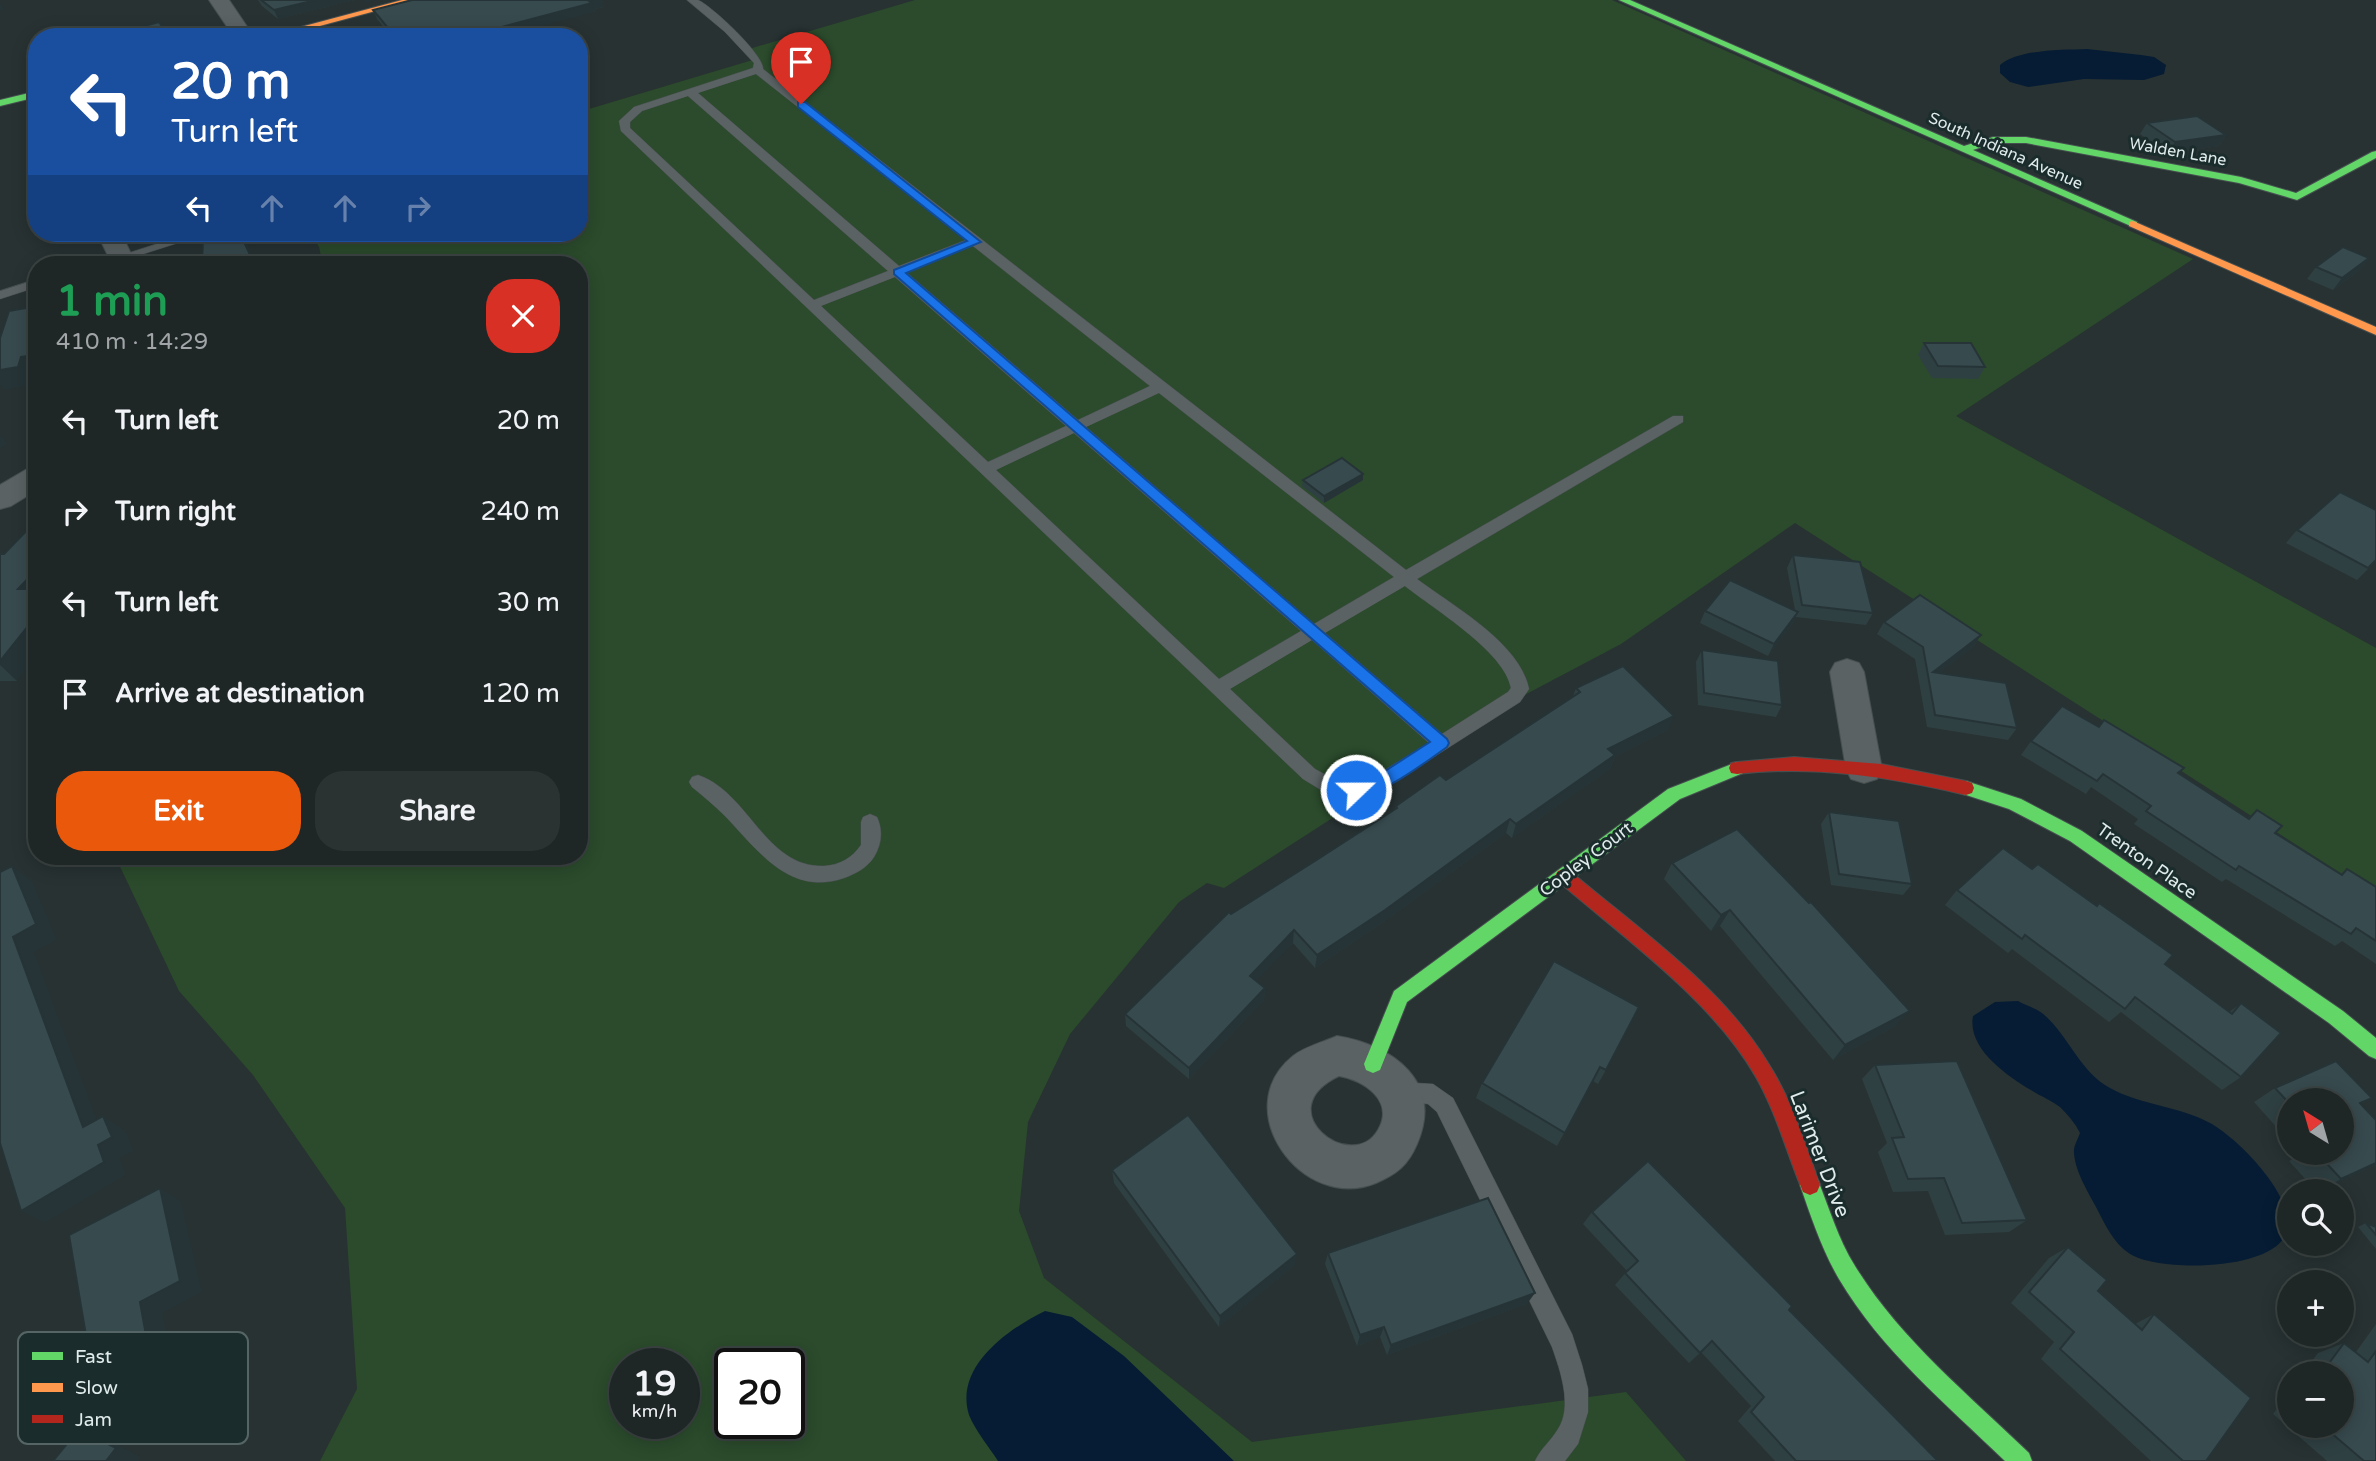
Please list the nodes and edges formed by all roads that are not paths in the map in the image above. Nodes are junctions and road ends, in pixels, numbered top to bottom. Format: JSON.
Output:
{"nodes":[{"id":1,"x":219,"y":0,"type":"edge"},
{"id":2,"x":412,"y":0,"type":"edge"},
{"id":3,"x":692,"y":0,"type":"edge"},
{"id":4,"x":1623,"y":0,"type":"edge"},
{"id":5,"x":238,"y":28,"type":"edge"},
{"id":6,"x":302,"y":28,"type":"edge"},
{"id":7,"x":758,"y":70,"type":"junction"},
{"id":8,"x":691,"y":93,"type":"junction"},
{"id":9,"x":28,"y":96,"type":"edge"},
{"id":10,"x":0,"y":103,"type":"edge"},
{"id":11,"x":1963,"y":150,"type":"junction"},
{"id":12,"x":2376,"y":154,"type":"edge"},
{"id":13,"x":176,"y":242,"type":"edge"},
{"id":14,"x":975,"y":242,"type":"junction"},
{"id":15,"x":133,"y":256,"type":"edge"},
{"id":16,"x":898,"y":272,"type":"junction"},
{"id":17,"x":28,"y":287,"type":"edge"},
{"id":18,"x":0,"y":295,"type":"edge"},
{"id":19,"x":811,"y":305,"type":"junction"},
{"id":20,"x":2376,"y":331,"type":"edge"},
{"id":21,"x":1160,"y":387,"type":"junction"},
{"id":22,"x":1678,"y":419,"type":"dead end"},
{"id":23,"x":1077,"y":426,"type":"junction"},
{"id":24,"x":986,"y":469,"type":"junction"},
{"id":25,"x":1407,"y":579,"type":"junction"},
{"id":26,"x":1315,"y":633,"type":"junction"},
{"id":27,"x":1847,"y":672,"type":"dead end"},
{"id":28,"x":1217,"y":688,"type":"junction"},
{"id":29,"x":1441,"y":743,"type":"junction"},
{"id":30,"x":1864,"y":769,"type":"junction"},
{"id":31,"x":698,"y":782,"type":"dead end"},
{"id":32,"x":870,"y":822,"type":"dead end"},
{"id":33,"x":1564,"y":876,"type":"junction"},
{"id":34,"x":2376,"y":1050,"type":"edge"},
{"id":35,"x":1386,"y":1078,"type":"joint"},
{"id":36,"x":1548,"y":1461,"type":"edge"},
{"id":37,"x":2021,"y":1461,"type":"edge"}],
"edges":[{"from":1,"to":5,"type":"street"},
{"from":2,"to":6,"type":"street"},
{"from":3,"to":7,"type":"lane"},
{"from":4,"to":11,"type":"street","name":"South Indiana Avenue"},
{"from":7,"to":8,"type":"lane"},
{"from":7,"to":14,"type":"lane"},
{"from":8,"to":16,"type":"lane"},
{"from":8,"to":19,"type":"lane"},
{"from":9,"to":10,"type":"street"},
{"from":11,"to":12,"type":"street","name":"Walden Lane"},
{"from":11,"to":20,"type":"street","name":"South Indiana Avenue"},
{"from":13,"to":15,"type":"lane"},
{"from":14,"to":16,"type":"lane"},
{"from":14,"to":21,"type":"lane"},
{"from":16,"to":19,"type":"lane"},
{"from":16,"to":23,"type":"lane"},
{"from":17,"to":18,"type":"lane"},
{"from":19,"to":24,"type":"lane"},
{"from":21,"to":23,"type":"lane"},
{"from":21,"to":25,"type":"lane"},
{"from":22,"to":25,"type":"lane"},
{"from":23,"to":24,"type":"lane"},
{"from":23,"to":26,"type":"lane"},
{"from":24,"to":28,"type":"lane"},
{"from":25,"to":26,"type":"lane"},
{"from":25,"to":29,"type":"lane"},
{"from":26,"to":28,"type":"lane"},
{"from":26,"to":29,"type":"lane"},
{"from":27,"to":30,"type":"street"},
{"from":28,"to":29,"type":"lane"},
{"from":30,"to":33,"type":"street","name":"Copley Court"},
{"from":30,"to":34,"type":"street","name":"Trenton Place"},
{"from":31,"to":32,"type":"lane"},
{"from":33,"to":35,"type":"street","name":"Copley Court"},
{"from":33,"to":37,"type":"street","name":"Larimer Drive"},
{"from":35,"to":36,"type":"lane"}]}
